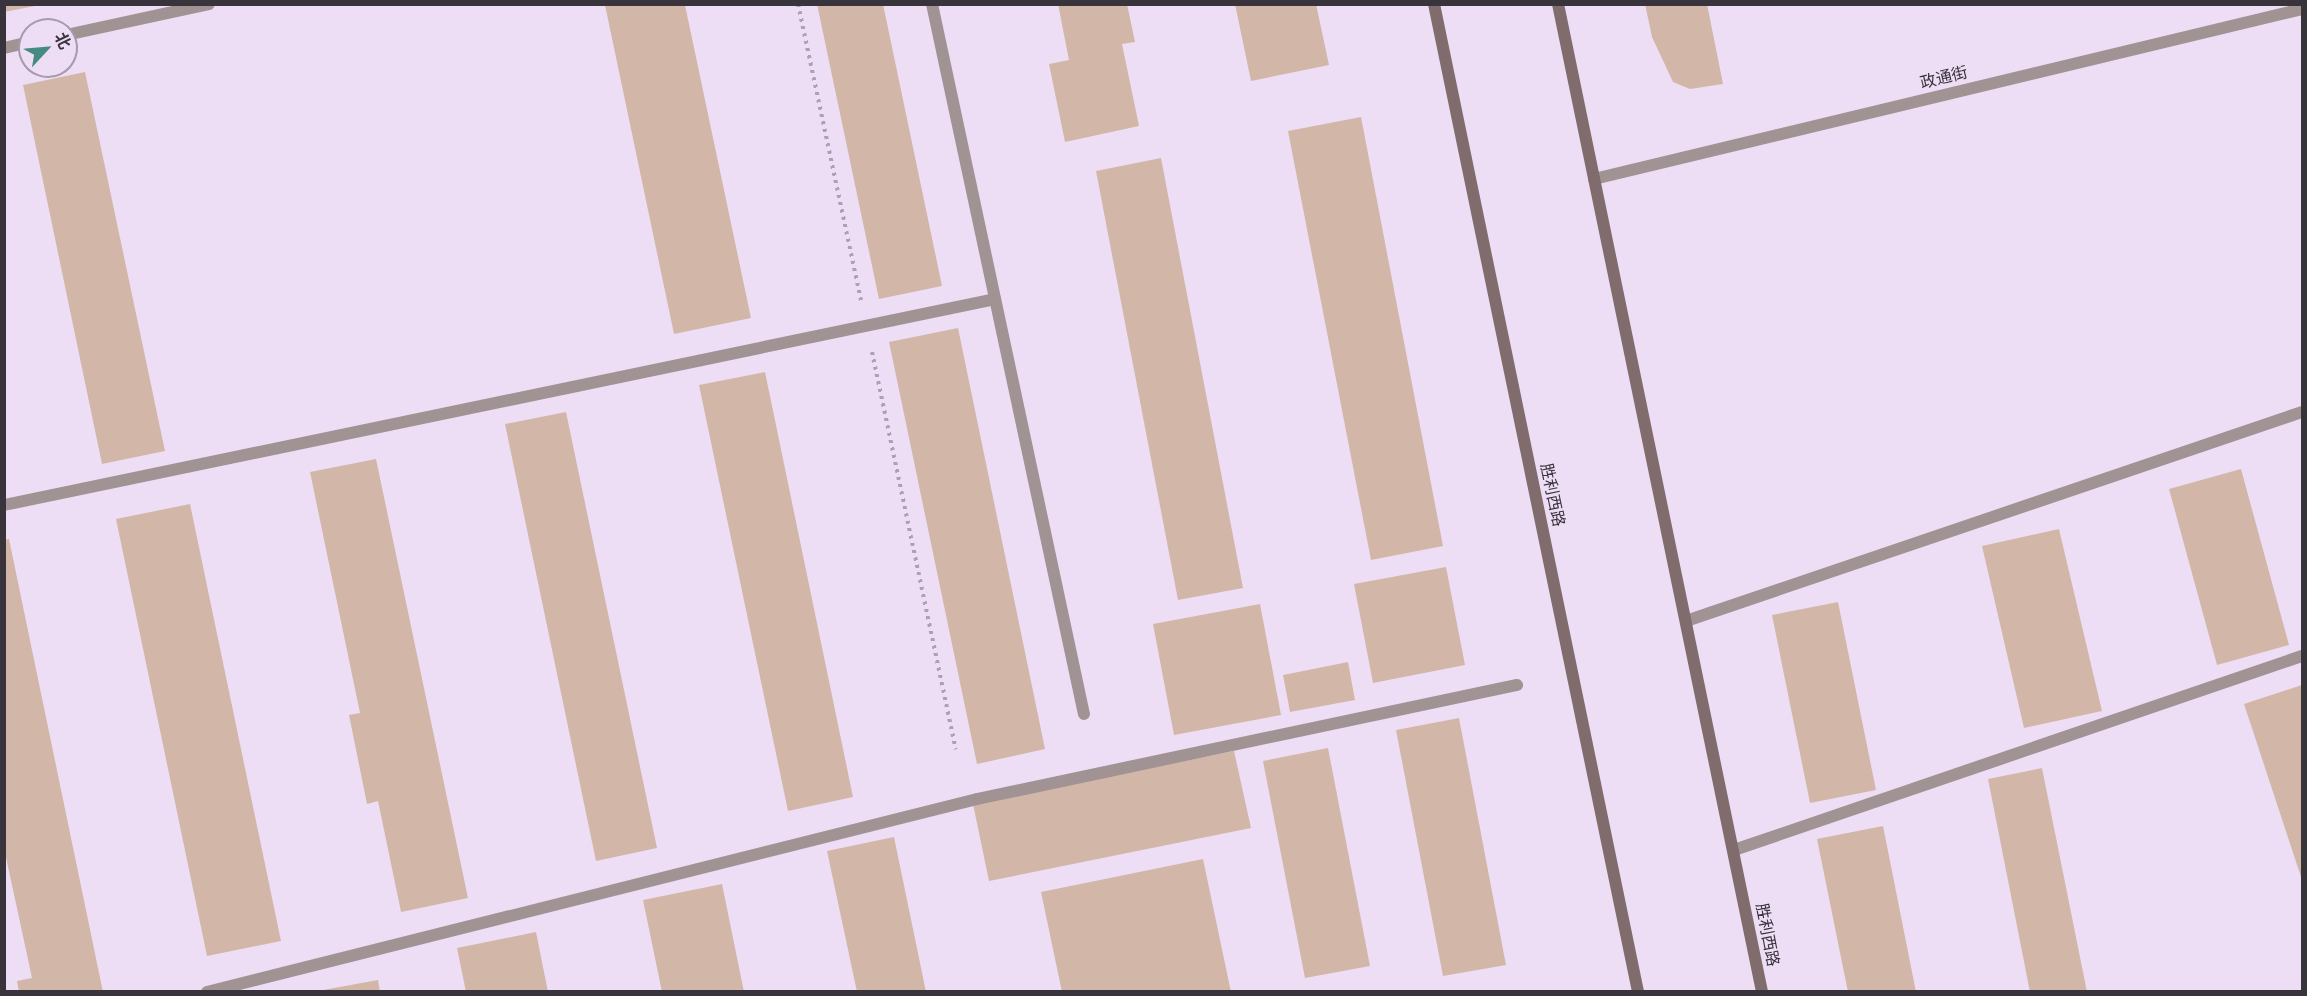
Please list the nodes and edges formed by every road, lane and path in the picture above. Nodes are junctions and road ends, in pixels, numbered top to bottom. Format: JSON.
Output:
{"nodes":[{"id":1,"x":209,"y":4,"type":"edge"},
{"id":2,"x":798,"y":4,"type":"edge"},
{"id":3,"x":932,"y":4,"type":"edge"},
{"id":4,"x":1434,"y":4,"type":"edge"},
{"id":5,"x":1558,"y":4,"type":"edge"},
{"id":6,"x":2302,"y":9,"type":"edge"},
{"id":7,"x":78,"y":32,"type":"edge"},
{"id":8,"x":1594,"y":179,"type":"junction"},
{"id":9,"x":995,"y":299,"type":"junction"},
{"id":10,"x":866,"y":326,"type":"junction"},
{"id":11,"x":2302,"y":412,"type":"edge"},
{"id":12,"x":4,"y":505,"type":"edge"},
{"id":13,"x":1686,"y":621,"type":"junction"},
{"id":14,"x":2302,"y":656,"type":"edge"},
{"id":15,"x":1517,"y":685,"type":"dead end"},
{"id":16,"x":1084,"y":714,"type":"dead end"},
{"id":17,"x":956,"y":749,"type":"dead end"},
{"id":18,"x":1734,"y":850,"type":"junction"},
{"id":19,"x":207,"y":992,"type":"edge"},
{"id":20,"x":1638,"y":992,"type":"edge"},
{"id":21,"x":1762,"y":992,"type":"edge"}],
"edges":[{"from":1,"to":7,"type":"street"},
{"from":2,"to":10,"type":"path"},
{"from":3,"to":9,"type":"street"},
{"from":4,"to":20,"type":"main road","name":"胜利西路"},
{"from":5,"to":8,"type":"main road","name":"胜利西路"},
{"from":6,"to":8,"type":"street","name":"政通街"},
{"from":8,"to":13,"type":"main road","name":"胜利西路"},
{"from":9,"to":10,"type":"street"},
{"from":9,"to":16,"type":"street"},
{"from":10,"to":12,"type":"street"},
{"from":10,"to":17,"type":"path"},
{"from":11,"to":13,"type":"street"},
{"from":13,"to":18,"type":"main road","name":"胜利西路"},
{"from":14,"to":18,"type":"street"},
{"from":15,"to":19,"type":"street"},
{"from":18,"to":21,"type":"main road","name":"胜利西路"}]}
